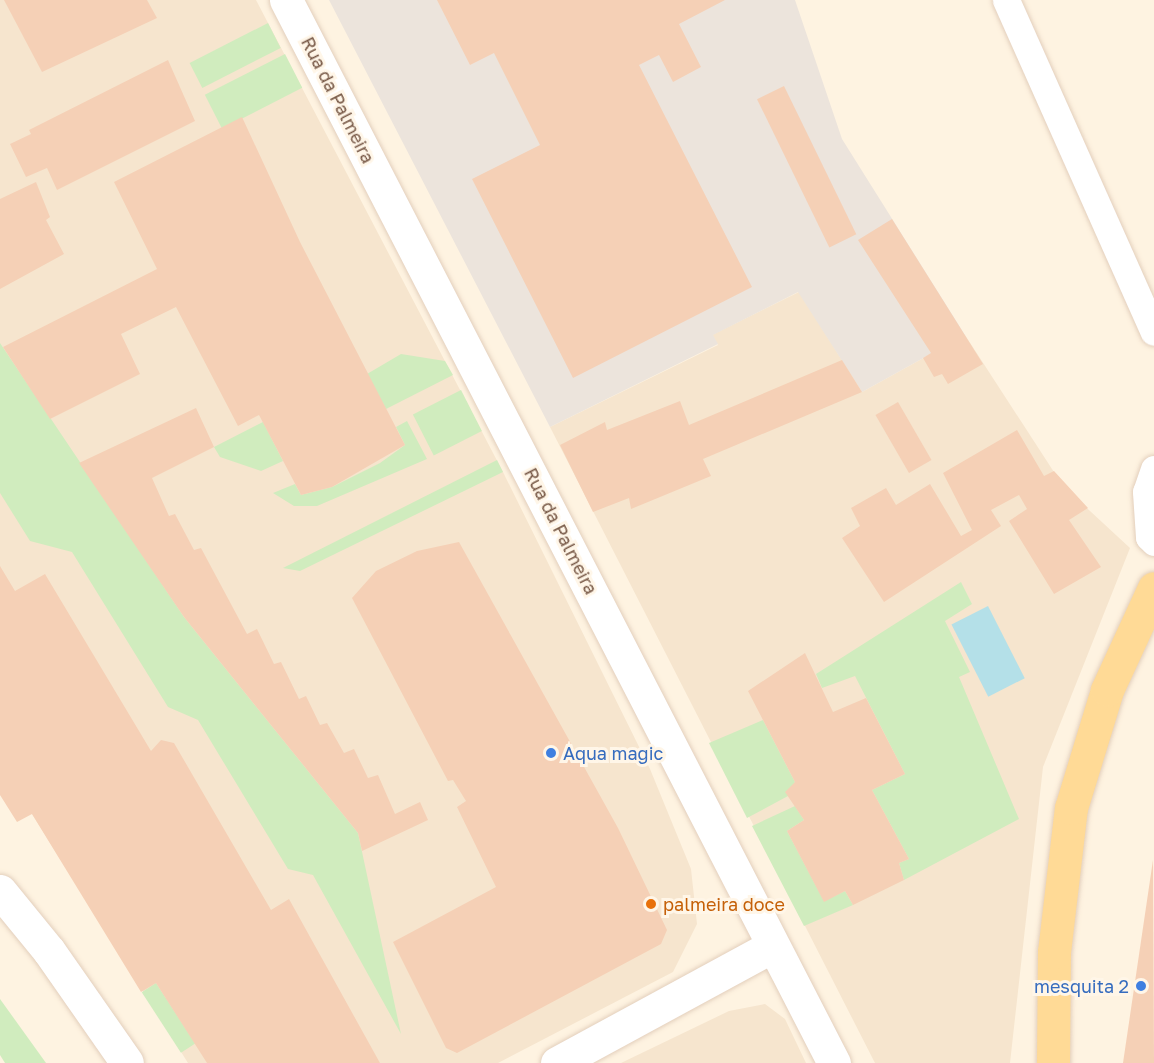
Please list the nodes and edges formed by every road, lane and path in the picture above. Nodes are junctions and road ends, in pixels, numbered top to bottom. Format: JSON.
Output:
{"nodes":[{"id":1,"x":286,"y":0,"type":"edge"},
{"id":2,"x":1006,"y":0,"type":"edge"},
{"id":3,"x":1154,"y":332,"type":"edge"},
{"id":4,"x":1154,"y":469,"type":"edge"},
{"id":5,"x":1154,"y":542,"type":"edge"},
{"id":6,"x":1154,"y":588,"type":"edge"},
{"id":7,"x":0,"y":891,"type":"edge"},
{"id":8,"x":771,"y":947,"type":"junction"},
{"id":9,"x":127,"y":1063,"type":"edge"},
{"id":10,"x":556,"y":1063,"type":"edge"},
{"id":11,"x":834,"y":1063,"type":"edge"},
{"id":12,"x":1053,"y":1063,"type":"edge"}],
"edges":[{"from":1,"to":8,"type":"street","name":"Rua da Palmeira"},
{"from":2,"to":3,"type":"lane"},
{"from":4,"to":5,"type":"lane"},
{"from":6,"to":12,"type":"main road"},
{"from":7,"to":9,"type":"street"},
{"from":8,"to":10,"type":"street"},
{"from":8,"to":11,"type":"street","name":"Rua da Palmeira"}]}
